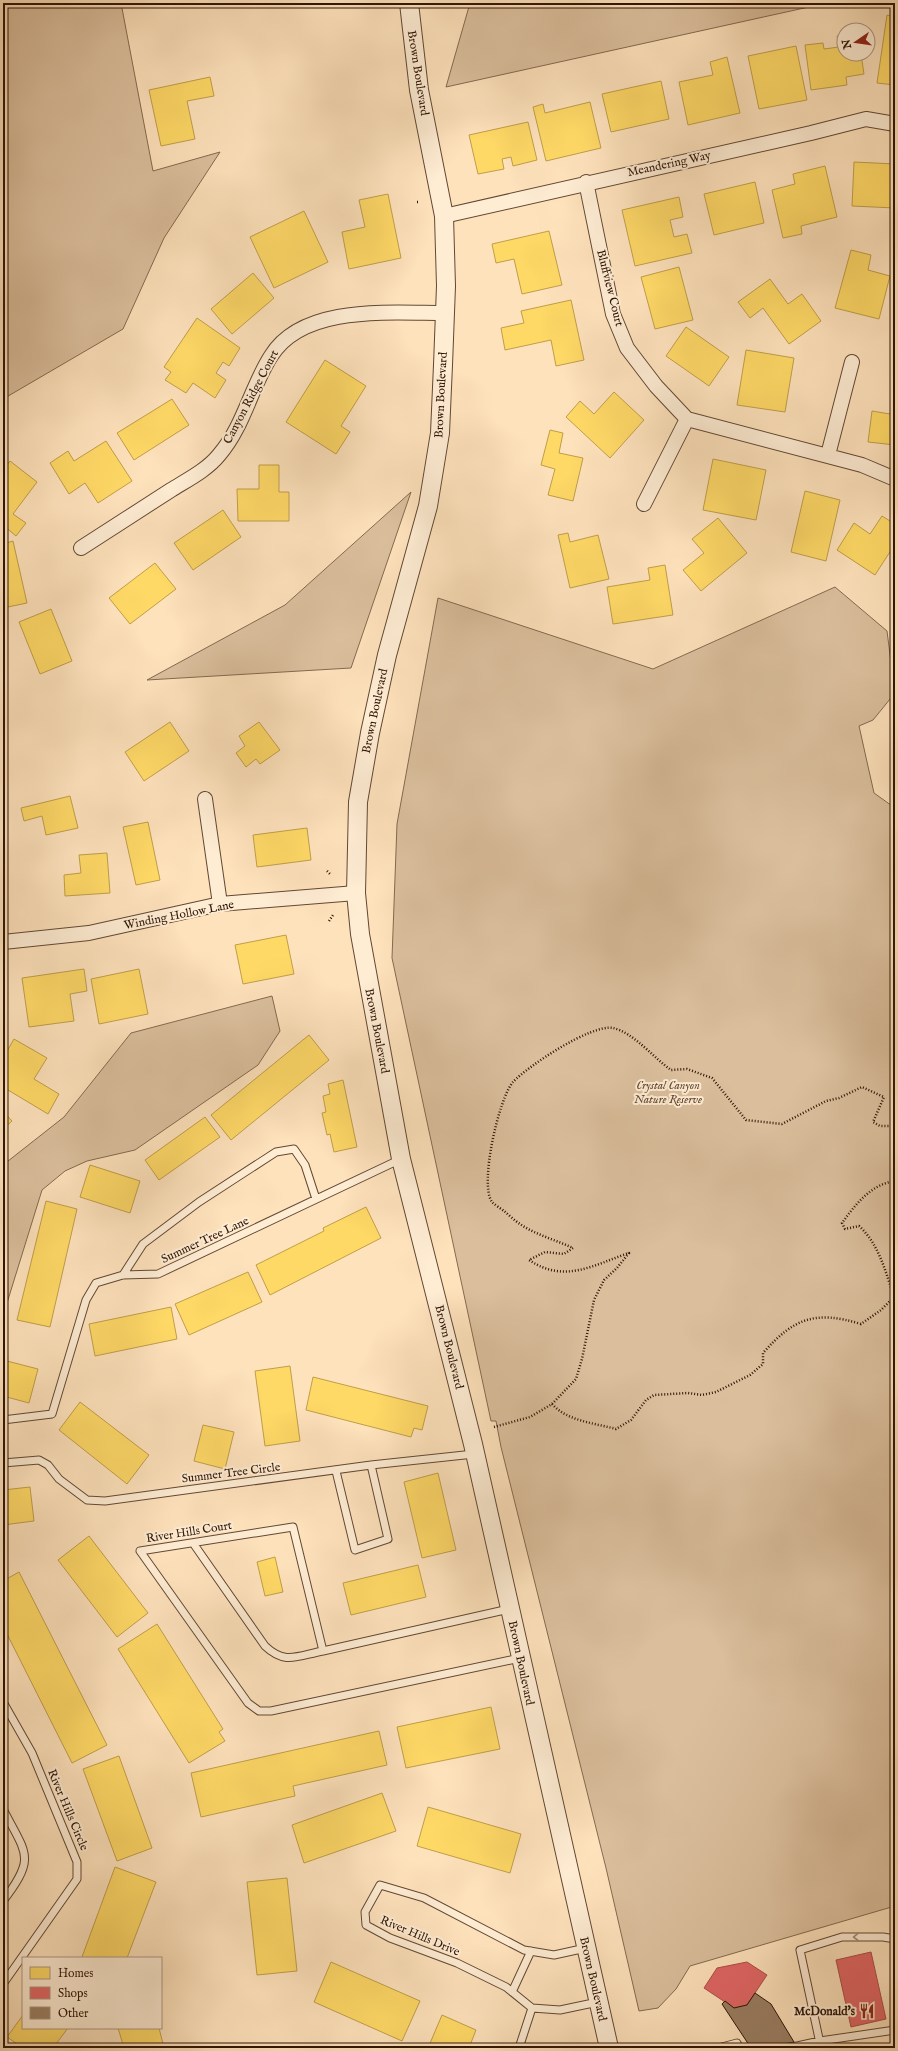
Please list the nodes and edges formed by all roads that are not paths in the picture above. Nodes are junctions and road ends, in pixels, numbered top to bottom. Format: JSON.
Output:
{"nodes":[{"id":1,"x":409,"y":3,"type":"edge"},
{"id":2,"x":895,"y":124,"type":"edge"},
{"id":3,"x":586,"y":182,"type":"junction"},
{"id":4,"x":444,"y":216,"type":"junction"},
{"id":5,"x":445,"y":313,"type":"junction"},
{"id":6,"x":852,"y":362,"type":"dead end"},
{"id":7,"x":687,"y":419,"type":"junction"},
{"id":8,"x":828,"y":455,"type":"junction"},
{"id":9,"x":895,"y":479,"type":"edge"},
{"id":10,"x":644,"y":504,"type":"dead end"},
{"id":11,"x":82,"y":548,"type":"dead end"},
{"id":12,"x":205,"y":799,"type":"dead end"},
{"id":13,"x":356,"y":894,"type":"junction"},
{"id":14,"x":220,"y":904,"type":"junction"},
{"id":15,"x":3,"y":942,"type":"edge"},
{"id":16,"x":401,"y":1159,"type":"junction"},
{"id":17,"x":316,"y":1199,"type":"junction"},
{"id":18,"x":123,"y":1275,"type":"junction"},
{"id":19,"x":3,"y":1420,"type":"edge"},
{"id":20,"x":475,"y":1454,"type":"junction"},
{"id":21,"x":3,"y":1463,"type":"edge"},
{"id":22,"x":371,"y":1465,"type":"junction"},
{"id":23,"x":336,"y":1471,"type":"junction"},
{"id":24,"x":193,"y":1543,"type":"junction"},
{"id":25,"x":509,"y":1608,"type":"junction"},
{"id":26,"x":323,"y":1651,"type":"junction"},
{"id":27,"x":520,"y":1658,"type":"junction"},
{"id":28,"x":3,"y":1702,"type":"edge"},
{"id":29,"x":3,"y":1809,"type":"edge"},
{"id":30,"x":3,"y":1901,"type":"edge"},
{"id":31,"x":895,"y":1939,"type":"edge"},
{"id":32,"x":586,"y":1948,"type":"junction"},
{"id":33,"x":531,"y":1951,"type":"junction"},
{"id":34,"x":22,"y":1957,"type":"edge"},
{"id":35,"x":22,"y":1957,"type":"edge"},
{"id":36,"x":3,"y":1984,"type":"edge"},
{"id":37,"x":512,"y":1992,"type":"junction"},
{"id":38,"x":598,"y":2002,"type":"junction"},
{"id":39,"x":532,"y":2008,"type":"junction"},
{"id":40,"x":895,"y":2030,"type":"edge"},
{"id":41,"x":820,"y":2044,"type":"edge"},
{"id":42,"x":519,"y":2048,"type":"edge"},
{"id":43,"x":609,"y":2048,"type":"edge"},
{"id":44,"x":718,"y":2048,"type":"edge"},
{"id":45,"x":739,"y":2048,"type":"edge"},
{"id":46,"x":788,"y":2048,"type":"edge"}],
"edges":[{"from":1,"to":4,"type":"street","name":"Brown Boulevard"},
{"from":2,"to":3,"type":"street","name":"Meandering Way"},
{"from":3,"to":4,"type":"street","name":"Meandering Way"},
{"from":3,"to":7,"type":"street","name":"Bluffview Court"},
{"from":4,"to":5,"type":"street","name":"Brown Boulevard"},
{"from":5,"to":11,"type":"street","name":"Canyon Ridge Court"},
{"from":5,"to":13,"type":"street","name":"Brown Boulevard"},
{"from":6,"to":8,"type":"street"},
{"from":7,"to":8,"type":"street"},
{"from":7,"to":10,"type":"street"},
{"from":8,"to":9,"type":"street"},
{"from":12,"to":14,"type":"street"},
{"from":13,"to":14,"type":"street","name":"Winding Hollow Lane"},
{"from":13,"to":16,"type":"street","name":"Brown Boulevard"},
{"from":14,"to":15,"type":"street","name":"Winding Hollow Lane"},
{"from":16,"to":17,"type":"lane","name":"Summer Tree Lane"},
{"from":16,"to":20,"type":"street","name":"Brown Boulevard"},
{"from":17,"to":18,"type":"lane","name":"Summer Tree Lane"},
{"from":17,"to":18,"type":"lane"},
{"from":18,"to":19,"type":"lane","name":"Summer Tree Lane"},
{"from":20,"to":22,"type":"lane","name":"Summer Tree Circle"},
{"from":20,"to":25,"type":"street","name":"Brown Boulevard"},
{"from":21,"to":23,"type":"lane","name":"Summer Tree Circle"},
{"from":22,"to":23,"type":"lane","name":"Summer Tree Circle"},
{"from":22,"to":23,"type":"lane"},
{"from":24,"to":26,"type":"lane"},
{"from":24,"to":26,"type":"lane","name":"River Hills Court"},
{"from":24,"to":27,"type":"lane","name":"River Hills Court"},
{"from":25,"to":26,"type":"lane"},
{"from":25,"to":27,"type":"street","name":"Brown Boulevard"},
{"from":27,"to":32,"type":"street","name":"Brown Boulevard"},
{"from":28,"to":35,"type":"lane","name":"River Hills Circle"},
{"from":29,"to":30,"type":"lane"},
{"from":31,"to":41,"type":"lane","one_way":true},
{"from":32,"to":33,"type":"lane","name":"River Hills Drive"},
{"from":32,"to":38,"type":"street","name":"Brown Boulevard"},
{"from":33,"to":37,"type":"lane"},
{"from":33,"to":37,"type":"lane","name":"River Hills Drive"},
{"from":34,"to":36,"type":"lane","name":"River Hills Circle"},
{"from":37,"to":39,"type":"lane","name":"River Hills Drive"},
{"from":38,"to":39,"type":"lane"},
{"from":38,"to":43,"type":"street","name":"Brown Boulevard"},
{"from":39,"to":42,"type":"lane"},
{"from":40,"to":41,"type":"lane"},
{"from":41,"to":46,"type":"lane"},
{"from":44,"to":45,"type":"lane"}]}
